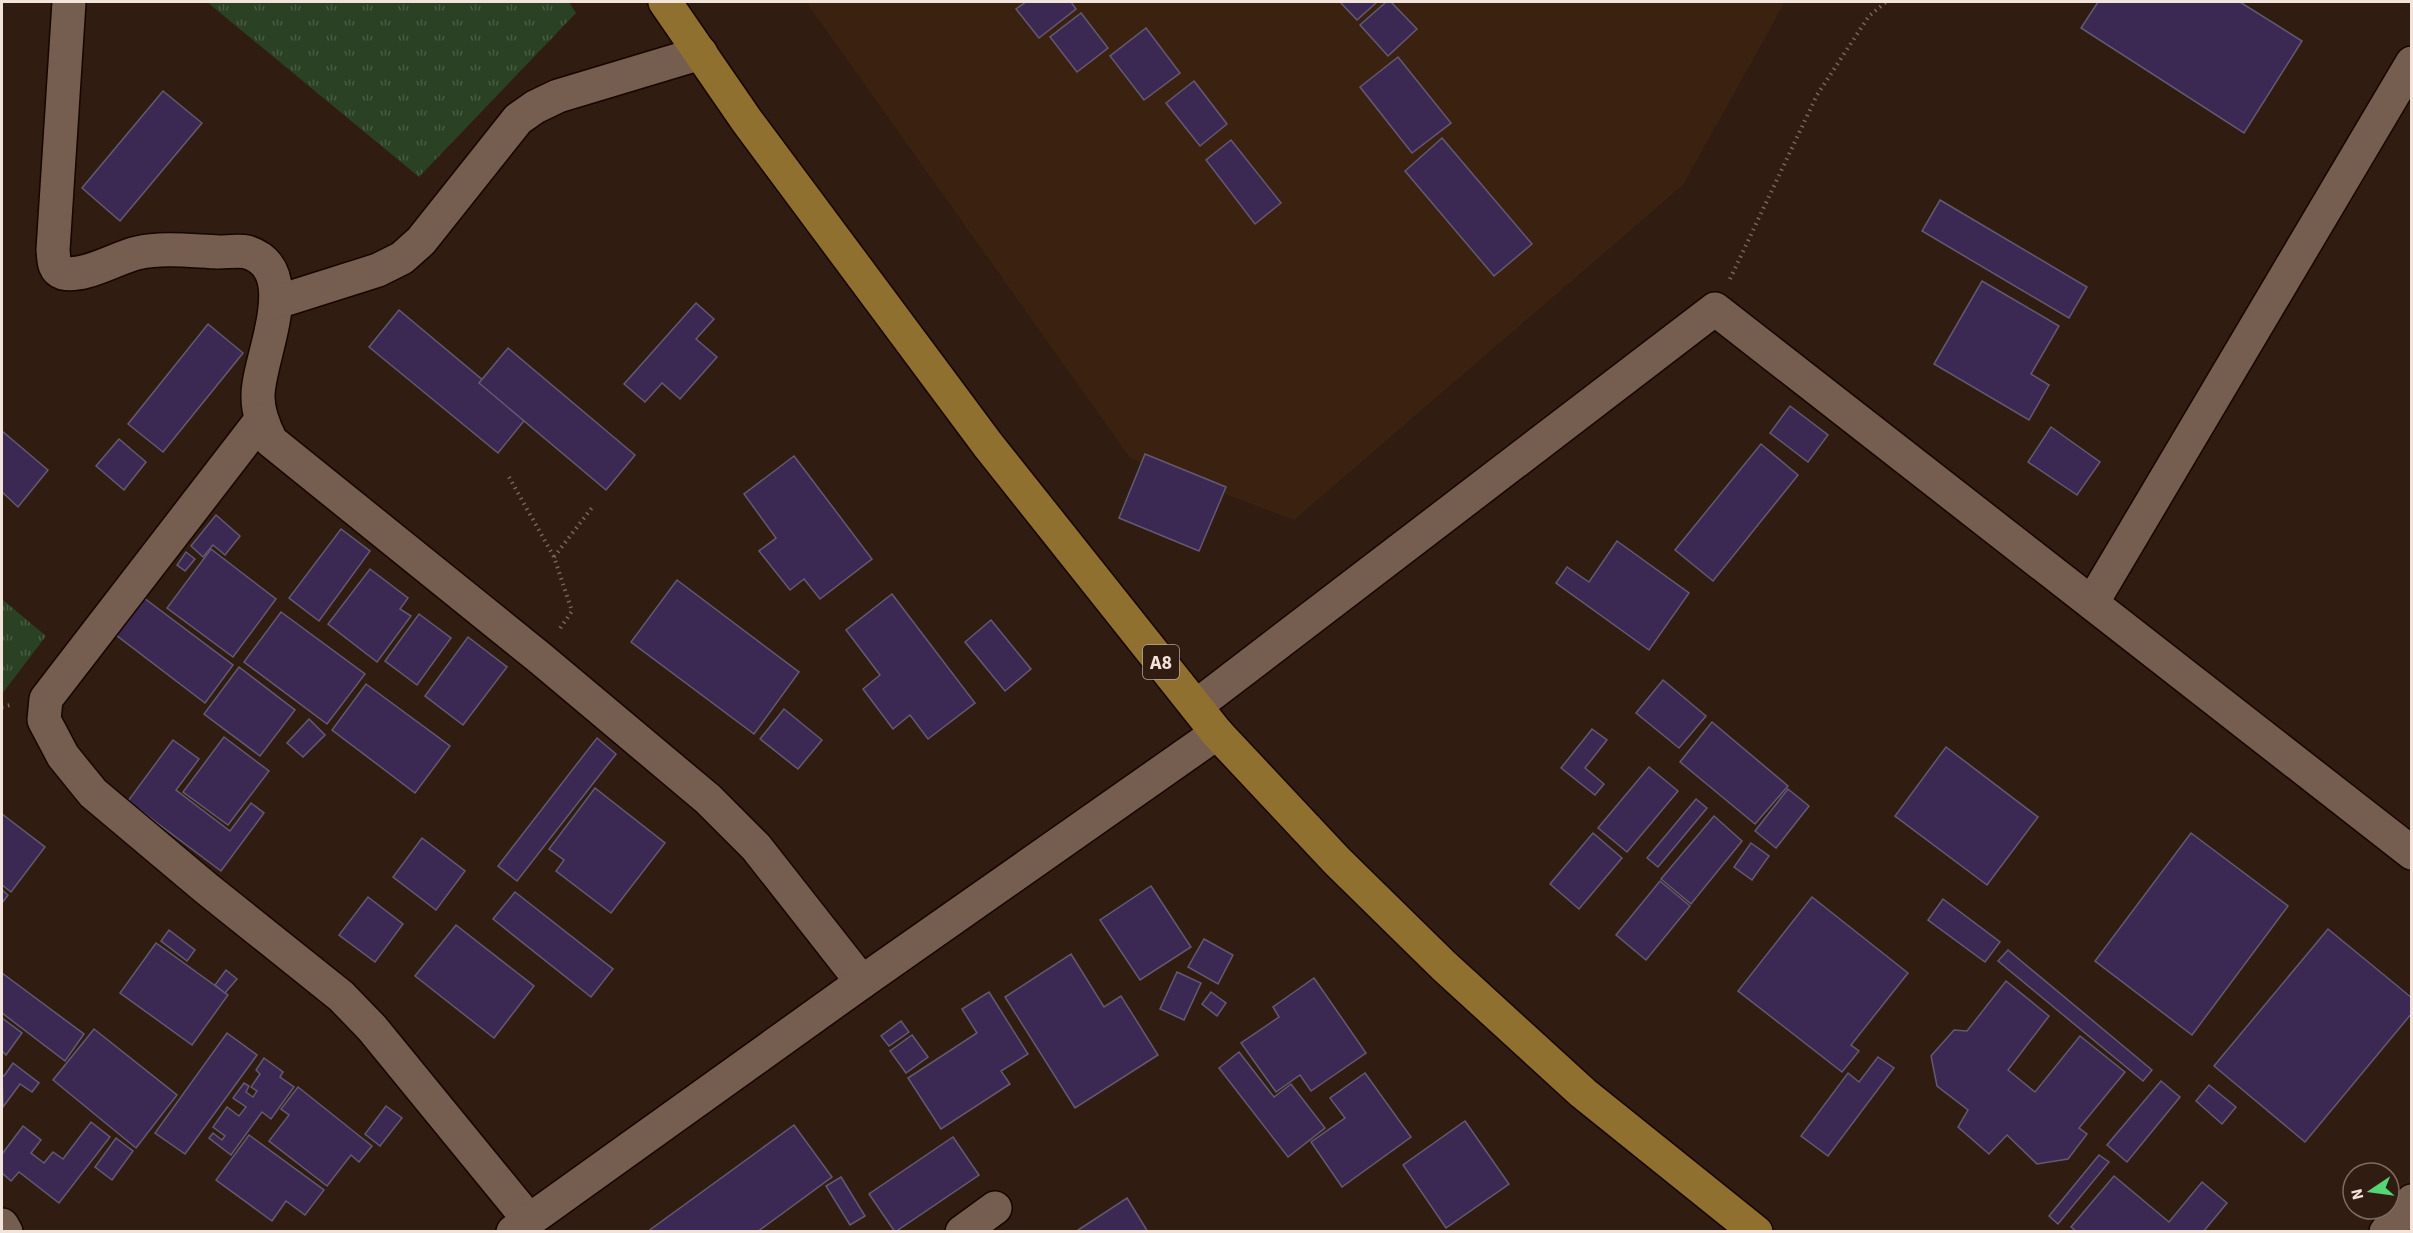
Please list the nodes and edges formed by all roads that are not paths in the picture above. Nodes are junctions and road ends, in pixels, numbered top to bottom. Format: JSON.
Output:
{"nodes":[{"id":1,"x":69,"y":2,"type":"edge"},
{"id":2,"x":665,"y":2,"type":"edge"},
{"id":3,"x":701,"y":54,"type":"junction"},
{"id":4,"x":2412,"y":63,"type":"edge"},
{"id":5,"x":277,"y":302,"type":"junction"},
{"id":6,"x":261,"y":420,"type":"junction"},
{"id":7,"x":2092,"y":603,"type":"junction"},
{"id":8,"x":1196,"y":706,"type":"junction"},
{"id":9,"x":1217,"y":733,"type":"junction"},
{"id":10,"x":2412,"y":853,"type":"edge"},
{"id":11,"x":862,"y":982,"type":"junction"},
{"id":12,"x":2412,"y":1201,"type":"edge"},
{"id":13,"x":995,"y":1208,"type":"dead end"},
{"id":14,"x":2,"y":1225,"type":"edge"},
{"id":15,"x":521,"y":1226,"type":"edge"},
{"id":16,"x":6,"y":1232,"type":"edge"},
{"id":17,"x":962,"y":1232,"type":"edge"},
{"id":18,"x":1756,"y":1232,"type":"edge"},
{"id":19,"x":2386,"y":1232,"type":"edge"}],
"edges":[{"from":1,"to":5,"type":"street"},
{"from":2,"to":3,"type":"main road","number":"A8"},
{"from":3,"to":5,"type":"street"},
{"from":3,"to":8,"type":"main road","number":"A8"},
{"from":4,"to":7,"type":"street"},
{"from":5,"to":6,"type":"street"},
{"from":6,"to":11,"type":"street"},
{"from":6,"to":15,"type":"street"},
{"from":7,"to":8,"type":"street"},
{"from":7,"to":10,"type":"street"},
{"from":8,"to":9,"type":"main road","number":"A8"},
{"from":9,"to":11,"type":"street"},
{"from":9,"to":18,"type":"main road","number":"A8"},
{"from":11,"to":15,"type":"street"},
{"from":12,"to":19,"type":"street"},
{"from":13,"to":17,"type":"street"},
{"from":14,"to":16,"type":"street"}]}
